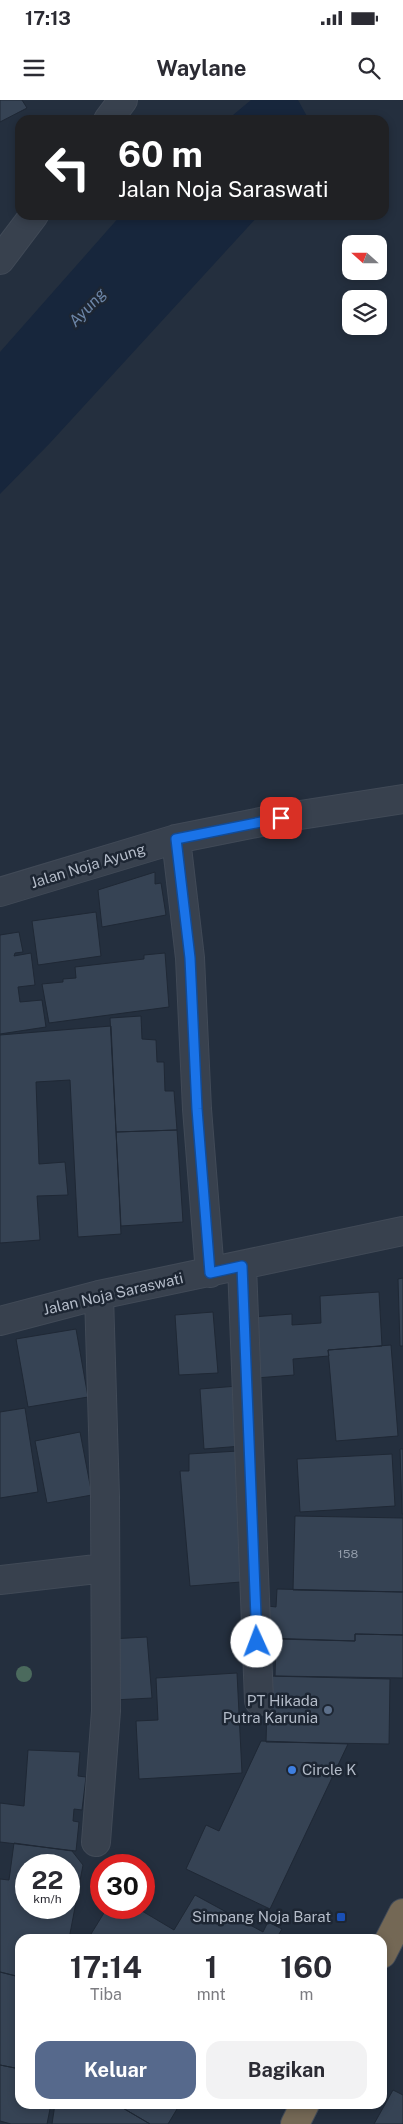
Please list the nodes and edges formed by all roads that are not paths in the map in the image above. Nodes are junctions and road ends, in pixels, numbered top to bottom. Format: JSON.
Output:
{"nodes":[{"id":1,"x":123,"y":100,"type":"edge"},
{"id":2,"x":112,"y":115,"type":"edge"},
{"id":3,"x":30,"y":220,"type":"edge"},
{"id":4,"x":0,"y":260,"type":"edge"},
{"id":5,"x":403,"y":799,"type":"edge"},
{"id":6,"x":176,"y":839,"type":"junction"},
{"id":7,"x":0,"y":892,"type":"edge"},
{"id":8,"x":403,"y":1230,"type":"edge"},
{"id":9,"x":242,"y":1266,"type":"junction"},
{"id":10,"x":210,"y":1273,"type":"junction"},
{"id":11,"x":99,"y":1295,"type":"junction"},
{"id":12,"x":0,"y":1321,"type":"edge"},
{"id":13,"x":105,"y":1568,"type":"junction"},
{"id":14,"x":0,"y":1580,"type":"edge"},
{"id":15,"x":259,"y":1701,"type":"dead end"},
{"id":16,"x":96,"y":1842,"type":"dead end"},
{"id":17,"x":403,"y":1913,"type":"edge"},
{"id":18,"x":387,"y":1944,"type":"edge"},
{"id":19,"x":302,"y":2109,"type":"edge"},
{"id":20,"x":295,"y":2124,"type":"edge"}],
"edges":[{"from":1,"to":2,"type":"street"},
{"from":3,"to":4,"type":"street"},
{"from":5,"to":6,"type":"street","name":"Jalan Noja Ayung"},
{"from":6,"to":7,"type":"street","name":"Jalan Noja Ayung"},
{"from":6,"to":10,"type":"street"},
{"from":8,"to":9,"type":"street","name":"Jalan Noja Saraswati"},
{"from":9,"to":10,"type":"street","name":"Jalan Noja Saraswati"},
{"from":9,"to":15,"type":"street"},
{"from":10,"to":11,"type":"street","name":"Jalan Noja Saraswati"},
{"from":11,"to":12,"type":"street","name":"Jalan Noja Saraswati"},
{"from":11,"to":13,"type":"street"},
{"from":13,"to":14,"type":"street"},
{"from":13,"to":16,"type":"street"},
{"from":17,"to":18,"type":"highway"},
{"from":19,"to":20,"type":"highway"}]}
